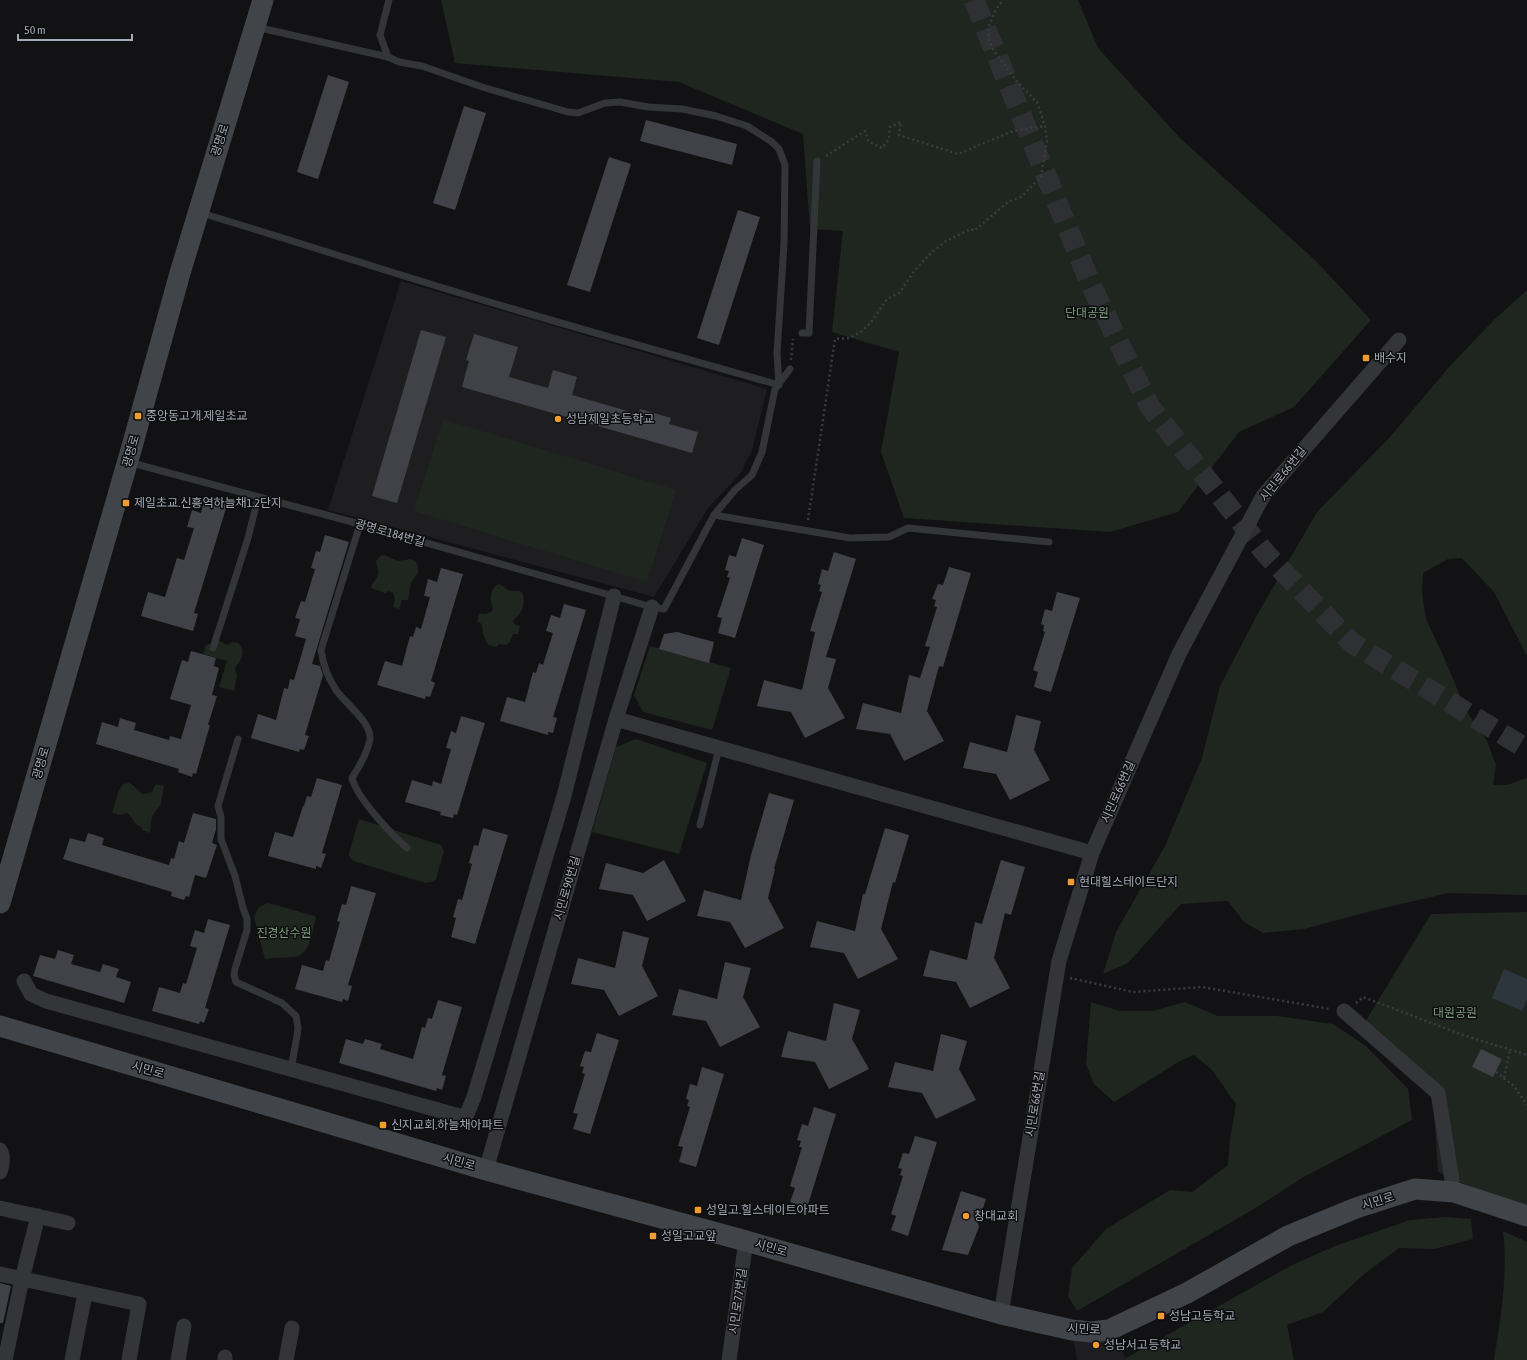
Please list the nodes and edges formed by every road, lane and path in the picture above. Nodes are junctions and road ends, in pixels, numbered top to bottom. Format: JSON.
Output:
{"nodes":[{"id":1,"x":263,"y":0,"type":"edge"},
{"id":2,"x":389,"y":0,"type":"edge"},
{"id":3,"x":1003,"y":0,"type":"edge"},
{"id":4,"x":254,"y":26,"type":"junction"},
{"id":5,"x":388,"y":57,"type":"junction"},
{"id":6,"x":1045,"y":126,"type":"junction"},
{"id":7,"x":818,"y":161,"type":"joint"},
{"id":8,"x":199,"y":212,"type":"junction"},
{"id":9,"x":802,"y":333,"type":"dead end"},
{"id":10,"x":1399,"y":340,"type":"dead end"},
{"id":11,"x":790,"y":369,"type":"dead end"},
{"id":12,"x":779,"y":385,"type":"junction"},
{"id":13,"x":128,"y":462,"type":"junction"},
{"id":14,"x":258,"y":498,"type":"junction"},
{"id":15,"x":714,"y":515,"type":"junction"},
{"id":16,"x":360,"y":524,"type":"junction"},
{"id":17,"x":807,"y":530,"type":"junction"},
{"id":18,"x":1048,"y":542,"type":"dead end"},
{"id":19,"x":614,"y":596,"type":"junction"},
{"id":20,"x":652,"y":607,"type":"junction"},
{"id":21,"x":213,"y":648,"type":"dead end"},
{"id":22,"x":616,"y":719,"type":"junction"},
{"id":23,"x":238,"y":739,"type":"dead end"},
{"id":24,"x":719,"y":748,"type":"junction"},
{"id":25,"x":700,"y":825,"type":"dead end"},
{"id":26,"x":407,"y":848,"type":"dead end"},
{"id":27,"x":1092,"y":853,"type":"junction"},
{"id":28,"x":0,"y":903,"type":"edge"},
{"id":29,"x":1056,"y":975,"type":"junction"},
{"id":30,"x":24,"y":981,"type":"dead end"},
{"id":31,"x":1363,"y":997,"type":"dead end"},
{"id":32,"x":1344,"y":1011,"type":"joint"},
{"id":33,"x":0,"y":1026,"type":"edge"},
{"id":34,"x":1510,"y":1050,"type":"junction"},
{"id":35,"x":1527,"y":1055,"type":"edge"},
{"id":36,"x":291,"y":1069,"type":"junction"},
{"id":37,"x":1496,"y":1072,"type":"dead end"},
{"id":38,"x":1504,"y":1078,"type":"junction"},
{"id":39,"x":1527,"y":1105,"type":"edge"},
{"id":40,"x":0,"y":1150,"type":"edge"},
{"id":41,"x":486,"y":1170,"type":"junction"},
{"id":42,"x":0,"y":1172,"type":"edge"},
{"id":43,"x":1454,"y":1192,"type":"junction"},
{"id":44,"x":0,"y":1208,"type":"edge"},
{"id":45,"x":38,"y":1216,"type":"junction"},
{"id":46,"x":1527,"y":1216,"type":"edge"},
{"id":47,"x":68,"y":1223,"type":"dead end"},
{"id":48,"x":746,"y":1241,"type":"junction"},
{"id":49,"x":0,"y":1274,"type":"edge"},
{"id":50,"x":22,"y":1279,"type":"junction"},
{"id":51,"x":85,"y":1294,"type":"junction"},
{"id":52,"x":1001,"y":1314,"type":"junction"},
{"id":53,"x":184,"y":1326,"type":"dead end"},
{"id":54,"x":292,"y":1328,"type":"dead end"},
{"id":55,"x":5,"y":1360,"type":"edge"},
{"id":56,"x":72,"y":1360,"type":"edge"},
{"id":57,"x":129,"y":1360,"type":"edge"},
{"id":58,"x":178,"y":1360,"type":"edge"},
{"id":59,"x":286,"y":1360,"type":"edge"},
{"id":60,"x":729,"y":1360,"type":"edge"}],
"edges":[{"from":1,"to":4,"type":"main road","name":"광명로"},
{"from":2,"to":5,"type":"lane"},
{"from":3,"to":6,"type":"path"},
{"from":4,"to":5,"type":"lane"},
{"from":4,"to":8,"type":"main road","name":"광명로"},
{"from":5,"to":12,"type":"lane"},
{"from":6,"to":7,"type":"path"},
{"from":6,"to":17,"type":"path"},
{"from":7,"to":9,"type":"lane"},
{"from":8,"to":12,"type":"lane"},
{"from":8,"to":13,"type":"main road","name":"광명로"},
{"from":10,"to":27,"type":"street","name":"시민로66번길"},
{"from":11,"to":12,"type":"lane"},
{"from":12,"to":15,"type":"lane"},
{"from":13,"to":14,"type":"lane","name":"광명로184번길"},
{"from":13,"to":28,"type":"main road","name":"광명로"},
{"from":14,"to":16,"type":"lane","name":"광명로184번길"},
{"from":14,"to":21,"type":"lane"},
{"from":15,"to":17,"type":"lane"},
{"from":15,"to":20,"type":"lane"},
{"from":16,"to":19,"type":"lane","name":"광명로184번길"},
{"from":16,"to":26,"type":"lane"},
{"from":17,"to":18,"type":"lane"},
{"from":19,"to":20,"type":"lane","name":"광명로184번길"},
{"from":19,"to":36,"type":"street"},
{"from":20,"to":22,"type":"street","name":"시민로90번길"},
{"from":22,"to":24,"type":"street"},
{"from":22,"to":41,"type":"street","name":"시민로90번길"},
{"from":23,"to":36,"type":"lane"},
{"from":24,"to":25,"type":"lane"},
{"from":24,"to":27,"type":"street"},
{"from":27,"to":29,"type":"street","name":"시민로66번길"},
{"from":29,"to":32,"type":"path"},
{"from":29,"to":52,"type":"street","name":"시민로66번길"},
{"from":30,"to":36,"type":"street"},
{"from":31,"to":34,"type":"path"},
{"from":32,"to":43,"type":"street"},
{"from":33,"to":41,"type":"main road","name":"시민로"},
{"from":34,"to":35,"type":"path"},
{"from":34,"to":38,"type":"path"},
{"from":37,"to":38,"type":"path"},
{"from":38,"to":39,"type":"path"},
{"from":40,"to":42,"type":"street"},
{"from":41,"to":48,"type":"main road","name":"시민로"},
{"from":43,"to":46,"type":"main road","name":"시민로"},
{"from":43,"to":52,"type":"main road","name":"시민로"},
{"from":44,"to":45,"type":"street"},
{"from":45,"to":47,"type":"street"},
{"from":45,"to":50,"type":"street"},
{"from":48,"to":52,"type":"main road","name":"시민로"},
{"from":48,"to":60,"type":"street","name":"시민로77번길"},
{"from":49,"to":50,"type":"street"},
{"from":50,"to":51,"type":"street"},
{"from":50,"to":55,"type":"street"},
{"from":51,"to":56,"type":"street"},
{"from":51,"to":57,"type":"street"},
{"from":53,"to":58,"type":"street"},
{"from":54,"to":59,"type":"street"}]}
